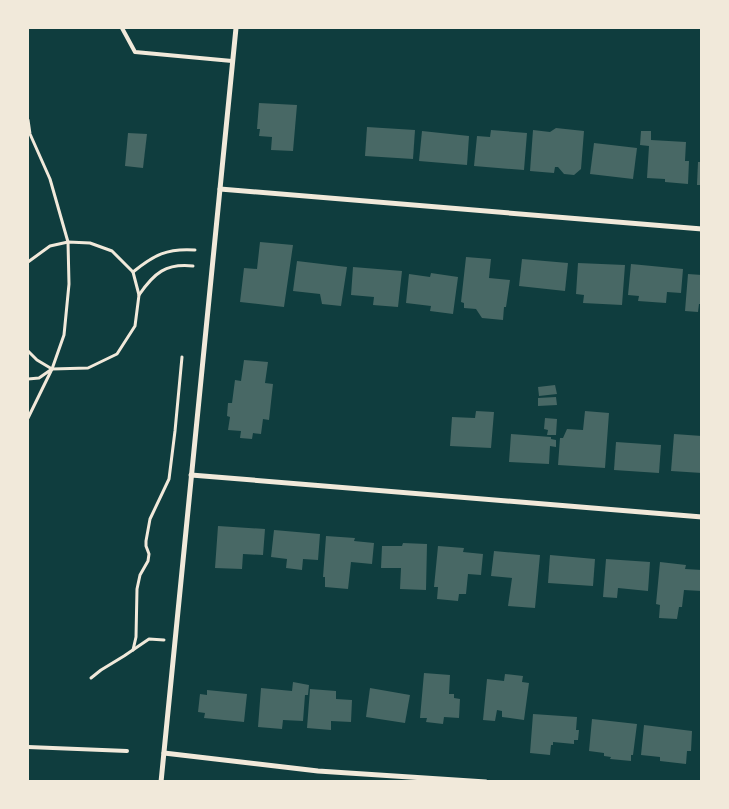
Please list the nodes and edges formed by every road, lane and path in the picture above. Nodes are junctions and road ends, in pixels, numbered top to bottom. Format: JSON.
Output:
{"nodes":[{"id":1,"x":122,"y":28,"type":"edge"},
{"id":2,"x":236,"y":28,"type":"edge"},
{"id":3,"x":232,"y":61,"type":"junction"},
{"id":4,"x":28,"y":120,"type":"edge"},
{"id":5,"x":29,"y":132,"type":"edge"},
{"id":6,"x":220,"y":189,"type":"junction"},
{"id":7,"x":702,"y":229,"type":"edge"},
{"id":8,"x":68,"y":242,"type":"junction"},
{"id":9,"x":195,"y":250,"type":"dead end"},
{"id":10,"x":28,"y":262,"type":"edge"},
{"id":11,"x":193,"y":266,"type":"dead end"},
{"id":12,"x":133,"y":272,"type":"junction"},
{"id":13,"x":139,"y":295,"type":"junction"},
{"id":14,"x":28,"y":351,"type":"edge"},
{"id":15,"x":182,"y":357,"type":"dead end"},
{"id":16,"x":52,"y":369,"type":"junction"},
{"id":17,"x":28,"y":380,"type":"edge"},
{"id":18,"x":28,"y":418,"type":"edge"},
{"id":19,"x":191,"y":475,"type":"junction"},
{"id":20,"x":702,"y":518,"type":"edge"},
{"id":21,"x":155,"y":639,"type":"dead end"},
{"id":22,"x":133,"y":650,"type":"junction"},
{"id":23,"x":91,"y":678,"type":"dead end"},
{"id":24,"x":28,"y":747,"type":"edge"},
{"id":25,"x":126,"y":751,"type":"dead end"},
{"id":26,"x":164,"y":753,"type":"junction"},
{"id":27,"x":161,"y":782,"type":"edge"},
{"id":28,"x":486,"y":782,"type":"edge"}],
"edges":[{"from":1,"to":3,"type":"lane"},
{"from":2,"to":3,"type":"street"},
{"from":3,"to":6,"type":"street"},
{"from":4,"to":5,"type":"path"},
{"from":5,"to":8,"type":"path"},
{"from":6,"to":7,"type":"street"},
{"from":6,"to":19,"type":"street"},
{"from":8,"to":10,"type":"path"},
{"from":8,"to":12,"type":"path"},
{"from":8,"to":16,"type":"path"},
{"from":9,"to":12,"type":"path"},
{"from":11,"to":13,"type":"path"},
{"from":12,"to":13,"type":"path"},
{"from":13,"to":16,"type":"path"},
{"from":14,"to":16,"type":"path"},
{"from":15,"to":22,"type":"path"},
{"from":16,"to":17,"type":"path"},
{"from":16,"to":18,"type":"path"},
{"from":19,"to":20,"type":"street"},
{"from":19,"to":26,"type":"street"},
{"from":21,"to":22,"type":"path"},
{"from":22,"to":23,"type":"path"},
{"from":24,"to":25,"type":"lane"},
{"from":26,"to":27,"type":"street"},
{"from":26,"to":28,"type":"street"}]}
